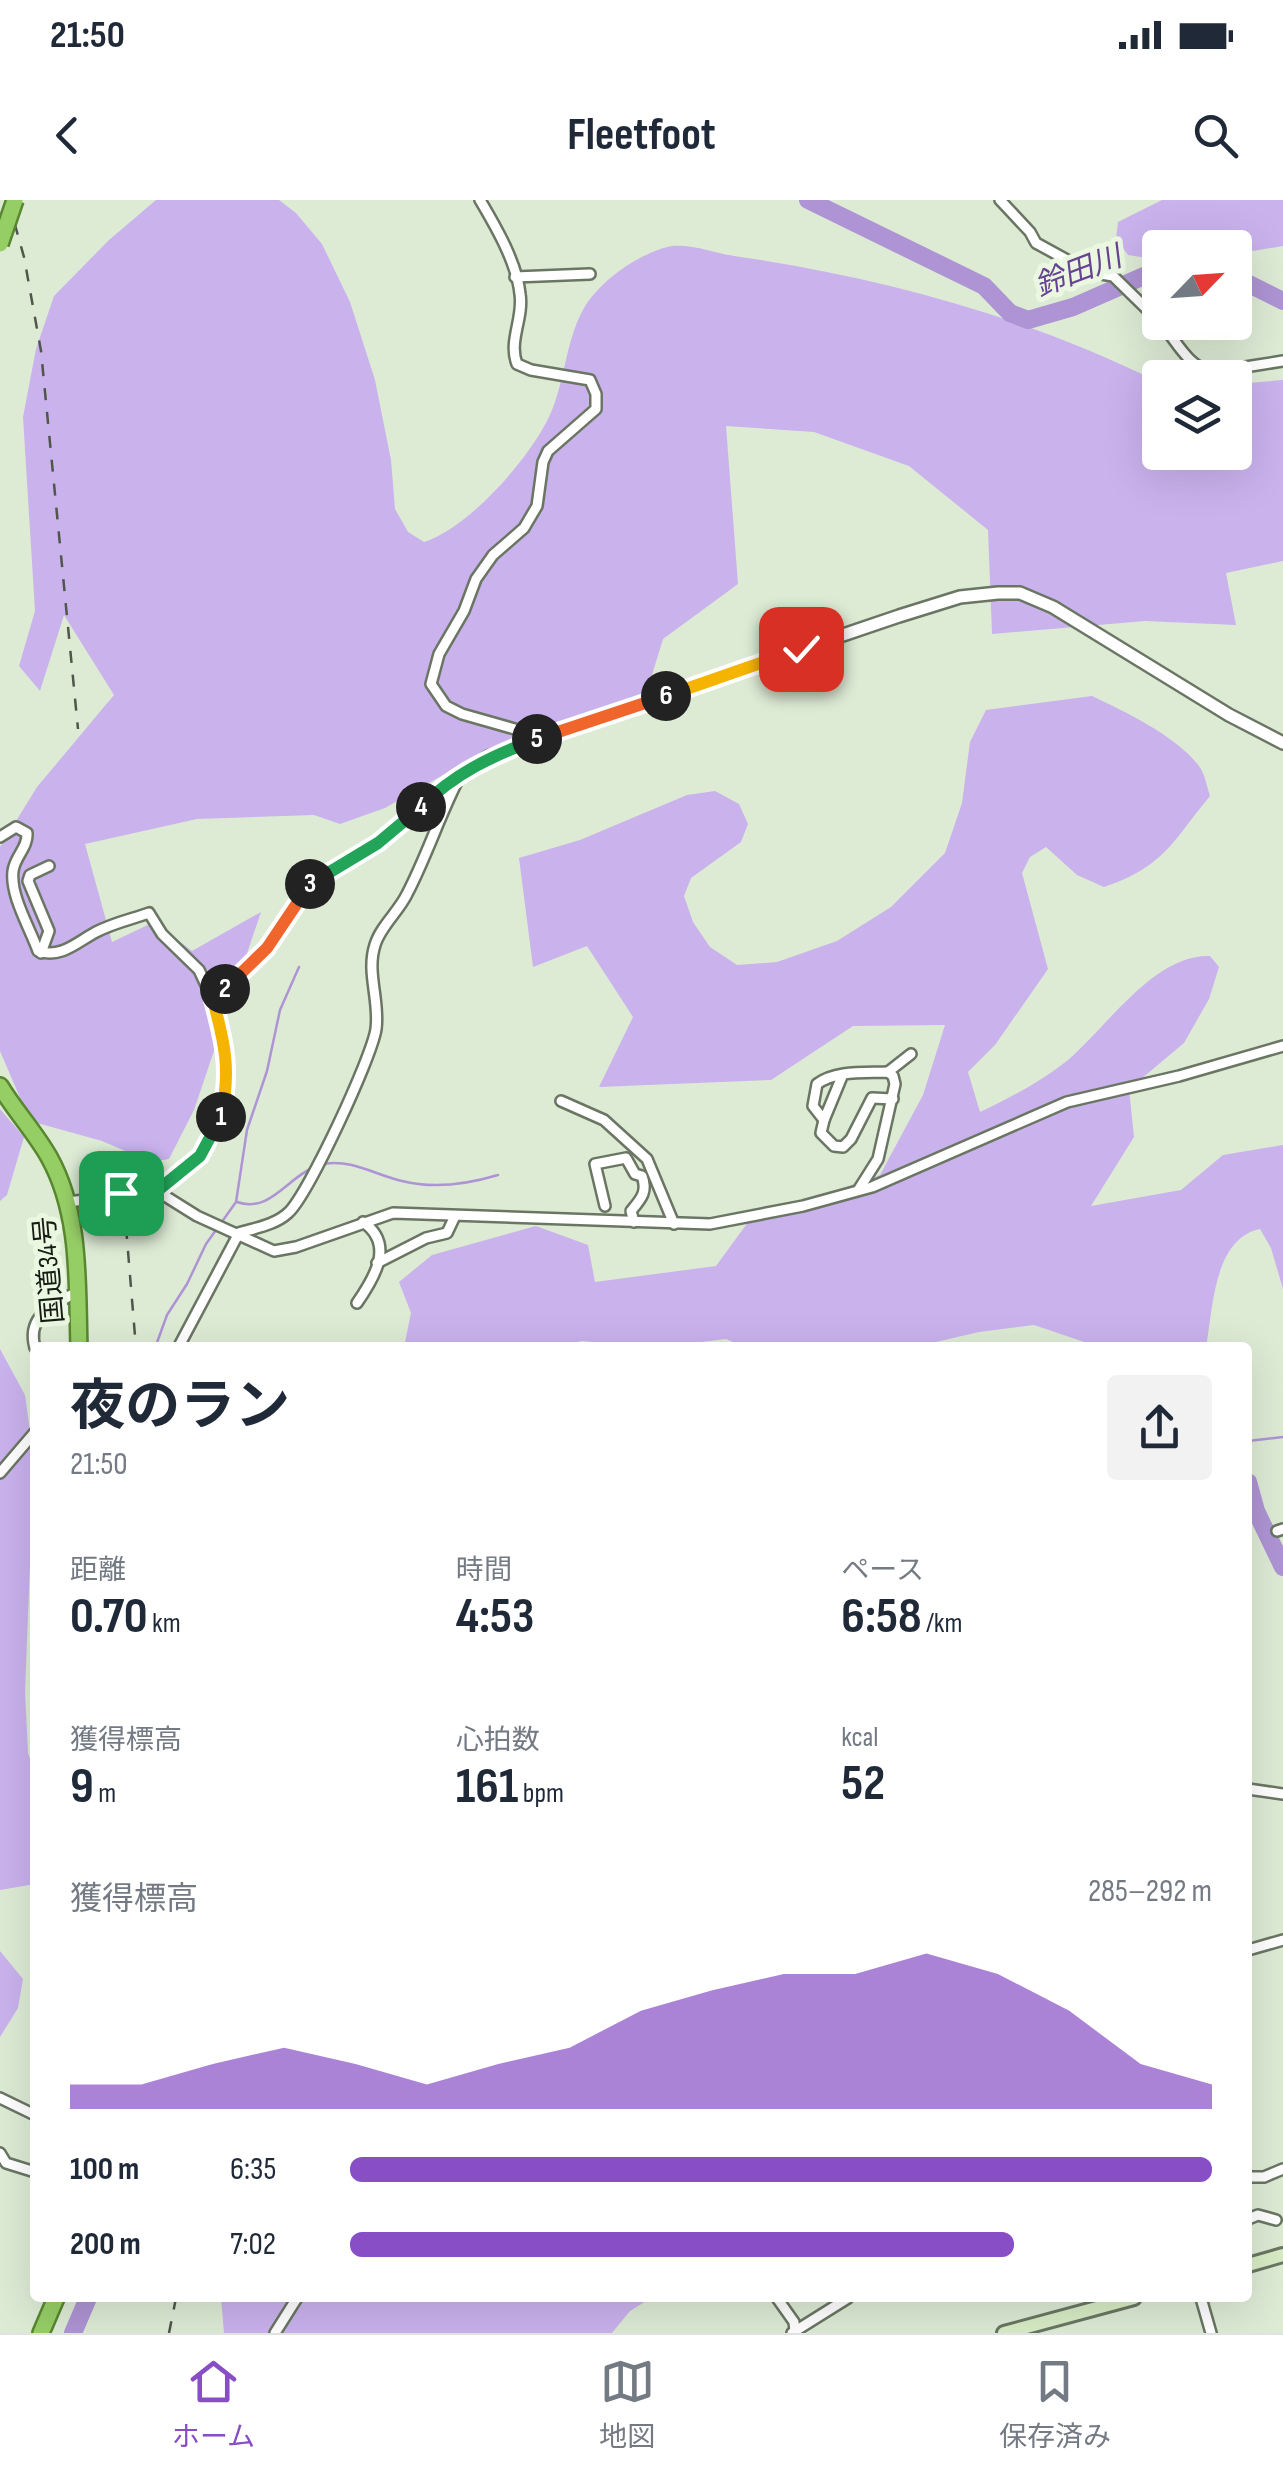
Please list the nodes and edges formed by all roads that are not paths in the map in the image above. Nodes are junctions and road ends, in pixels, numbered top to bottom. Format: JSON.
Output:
{"nodes":[{"id":1,"x":15,"y":200,"type":"edge"},
{"id":2,"x":480,"y":200,"type":"edge"},
{"id":3,"x":1000,"y":200,"type":"edge"},
{"id":4,"x":0,"y":244,"type":"edge"},
{"id":5,"x":590,"y":274,"type":"dead end"},
{"id":6,"x":515,"y":277,"type":"junction"},
{"id":7,"x":1142,"y":303,"type":"edge"},
{"id":8,"x":1174,"y":340,"type":"edge"},
{"id":9,"x":1283,"y":361,"type":"edge"},
{"id":10,"x":543,"y":736,"type":"junction"},
{"id":11,"x":1283,"y":743,"type":"edge"},
{"id":12,"x":462,"y":774,"type":"junction"},
{"id":13,"x":0,"y":838,"type":"edge"},
{"id":14,"x":49,"y":866,"type":"dead end"},
{"id":15,"x":41,"y":953,"type":"junction"},
{"id":16,"x":213,"y":1000,"type":"junction"},
{"id":17,"x":1283,"y":1046,"type":"edge"},
{"id":18,"x":911,"y":1054,"type":"dead end"},
{"id":19,"x":888,"y":1072,"type":"junction"},
{"id":20,"x":836,"y":1074,"type":"junction"},
{"id":21,"x":0,"y":1086,"type":"edge"},
{"id":22,"x":893,"y":1099,"type":"junction"},
{"id":23,"x":560,"y":1101,"type":"dead end"},
{"id":24,"x":824,"y":1120,"type":"junction"},
{"id":25,"x":859,"y":1189,"type":"junction"},
{"id":26,"x":157,"y":1191,"type":"junction"},
{"id":27,"x":68,"y":1202,"type":"junction"},
{"id":28,"x":605,"y":1206,"type":"dead end"},
{"id":29,"x":454,"y":1216,"type":"junction"},
{"id":30,"x":363,"y":1222,"type":"junction"},
{"id":31,"x":634,"y":1222,"type":"junction"},
{"id":32,"x":674,"y":1224,"type":"junction"},
{"id":33,"x":239,"y":1233,"type":"junction"},
{"id":34,"x":378,"y":1264,"type":"junction"},
{"id":35,"x":78,"y":1291,"type":"junction"},
{"id":36,"x":357,"y":1303,"type":"dead end"},
{"id":37,"x":33,"y":1342,"type":"edge"},
{"id":38,"x":79,"y":1342,"type":"edge"},
{"id":39,"x":181,"y":1342,"type":"edge"},
{"id":40,"x":30,"y":1438,"type":"edge"},
{"id":41,"x":0,"y":1473,"type":"edge"},
{"id":42,"x":1252,"y":1789,"type":"edge"},
{"id":43,"x":1283,"y":1794,"type":"edge"},
{"id":44,"x":1283,"y":1940,"type":"edge"},
{"id":45,"x":1252,"y":1949,"type":"edge"},
{"id":46,"x":0,"y":2098,"type":"edge"},
{"id":47,"x":30,"y":2113,"type":"edge"},
{"id":48,"x":0,"y":2152,"type":"edge"},
{"id":49,"x":1283,"y":2169,"type":"edge"},
{"id":50,"x":30,"y":2170,"type":"edge"},
{"id":51,"x":1252,"y":2177,"type":"edge"},
{"id":52,"x":1252,"y":2217,"type":"edge"},
{"id":53,"x":1276,"y":2220,"type":"dead end"},
{"id":54,"x":1283,"y":2255,"type":"edge"},
{"id":55,"x":1252,"y":2264,"type":"edge"},
{"id":56,"x":54,"y":2302,"type":"edge"},
{"id":57,"x":294,"y":2302,"type":"edge"},
{"id":58,"x":781,"y":2302,"type":"edge"},
{"id":59,"x":842,"y":2302,"type":"edge"},
{"id":60,"x":1119,"y":2302,"type":"edge"},
{"id":61,"x":1202,"y":2302,"type":"edge"},
{"id":62,"x":794,"y":2332,"type":"edge"},
{"id":63,"x":42,"y":2333,"type":"edge"},
{"id":64,"x":275,"y":2333,"type":"edge"},
{"id":65,"x":1004,"y":2333,"type":"edge"},
{"id":66,"x":1211,"y":2333,"type":"edge"}],
"edges":[{"from":1,"to":4,"type":"highway","bridge":true},
{"from":2,"to":6,"type":"street"},
{"from":3,"to":7,"type":"street"},
{"from":5,"to":6,"type":"street"},
{"from":6,"to":10,"type":"street"},
{"from":8,"to":9,"type":"street"},
{"from":10,"to":11,"type":"street"},
{"from":10,"to":12,"type":"street"},
{"from":12,"to":16,"type":"street"},
{"from":12,"to":33,"type":"street"},
{"from":13,"to":15,"type":"street"},
{"from":14,"to":15,"type":"street"},
{"from":15,"to":16,"type":"street"},
{"from":16,"to":26,"type":"street"},
{"from":17,"to":25,"type":"street"},
{"from":18,"to":19,"type":"street"},
{"from":19,"to":20,"type":"street"},
{"from":19,"to":22,"type":"street"},
{"from":20,"to":24,"type":"street"},
{"from":20,"to":24,"type":"street"},
{"from":21,"to":27,"type":"highway","name":"国道34号"},
{"from":22,"to":24,"type":"street"},
{"from":22,"to":25,"type":"street"},
{"from":23,"to":32,"type":"street"},
{"from":25,"to":32,"type":"street"},
{"from":26,"to":27,"type":"street"},
{"from":26,"to":33,"type":"street"},
{"from":27,"to":35,"type":"highway","name":"国道34号"},
{"from":28,"to":31,"type":"street"},
{"from":29,"to":30,"type":"street"},
{"from":29,"to":31,"type":"street"},
{"from":29,"to":34,"type":"street"},
{"from":30,"to":33,"type":"street"},
{"from":30,"to":34,"type":"street"},
{"from":31,"to":32,"type":"street"},
{"from":33,"to":39,"type":"street"},
{"from":34,"to":36,"type":"street"},
{"from":35,"to":37,"type":"street"},
{"from":35,"to":38,"type":"highway","name":"国道34号"},
{"from":40,"to":41,"type":"street"},
{"from":42,"to":43,"type":"street"},
{"from":44,"to":45,"type":"street"},
{"from":46,"to":47,"type":"street"},
{"from":48,"to":50,"type":"street"},
{"from":49,"to":51,"type":"street"},
{"from":52,"to":53,"type":"street"},
{"from":54,"to":55,"type":"main road"},
{"from":56,"to":63,"type":"highway"},
{"from":57,"to":64,"type":"street"},
{"from":58,"to":62,"type":"street"},
{"from":59,"to":62,"type":"street"},
{"from":60,"to":65,"type":"main road"},
{"from":61,"to":66,"type":"street"}]}
